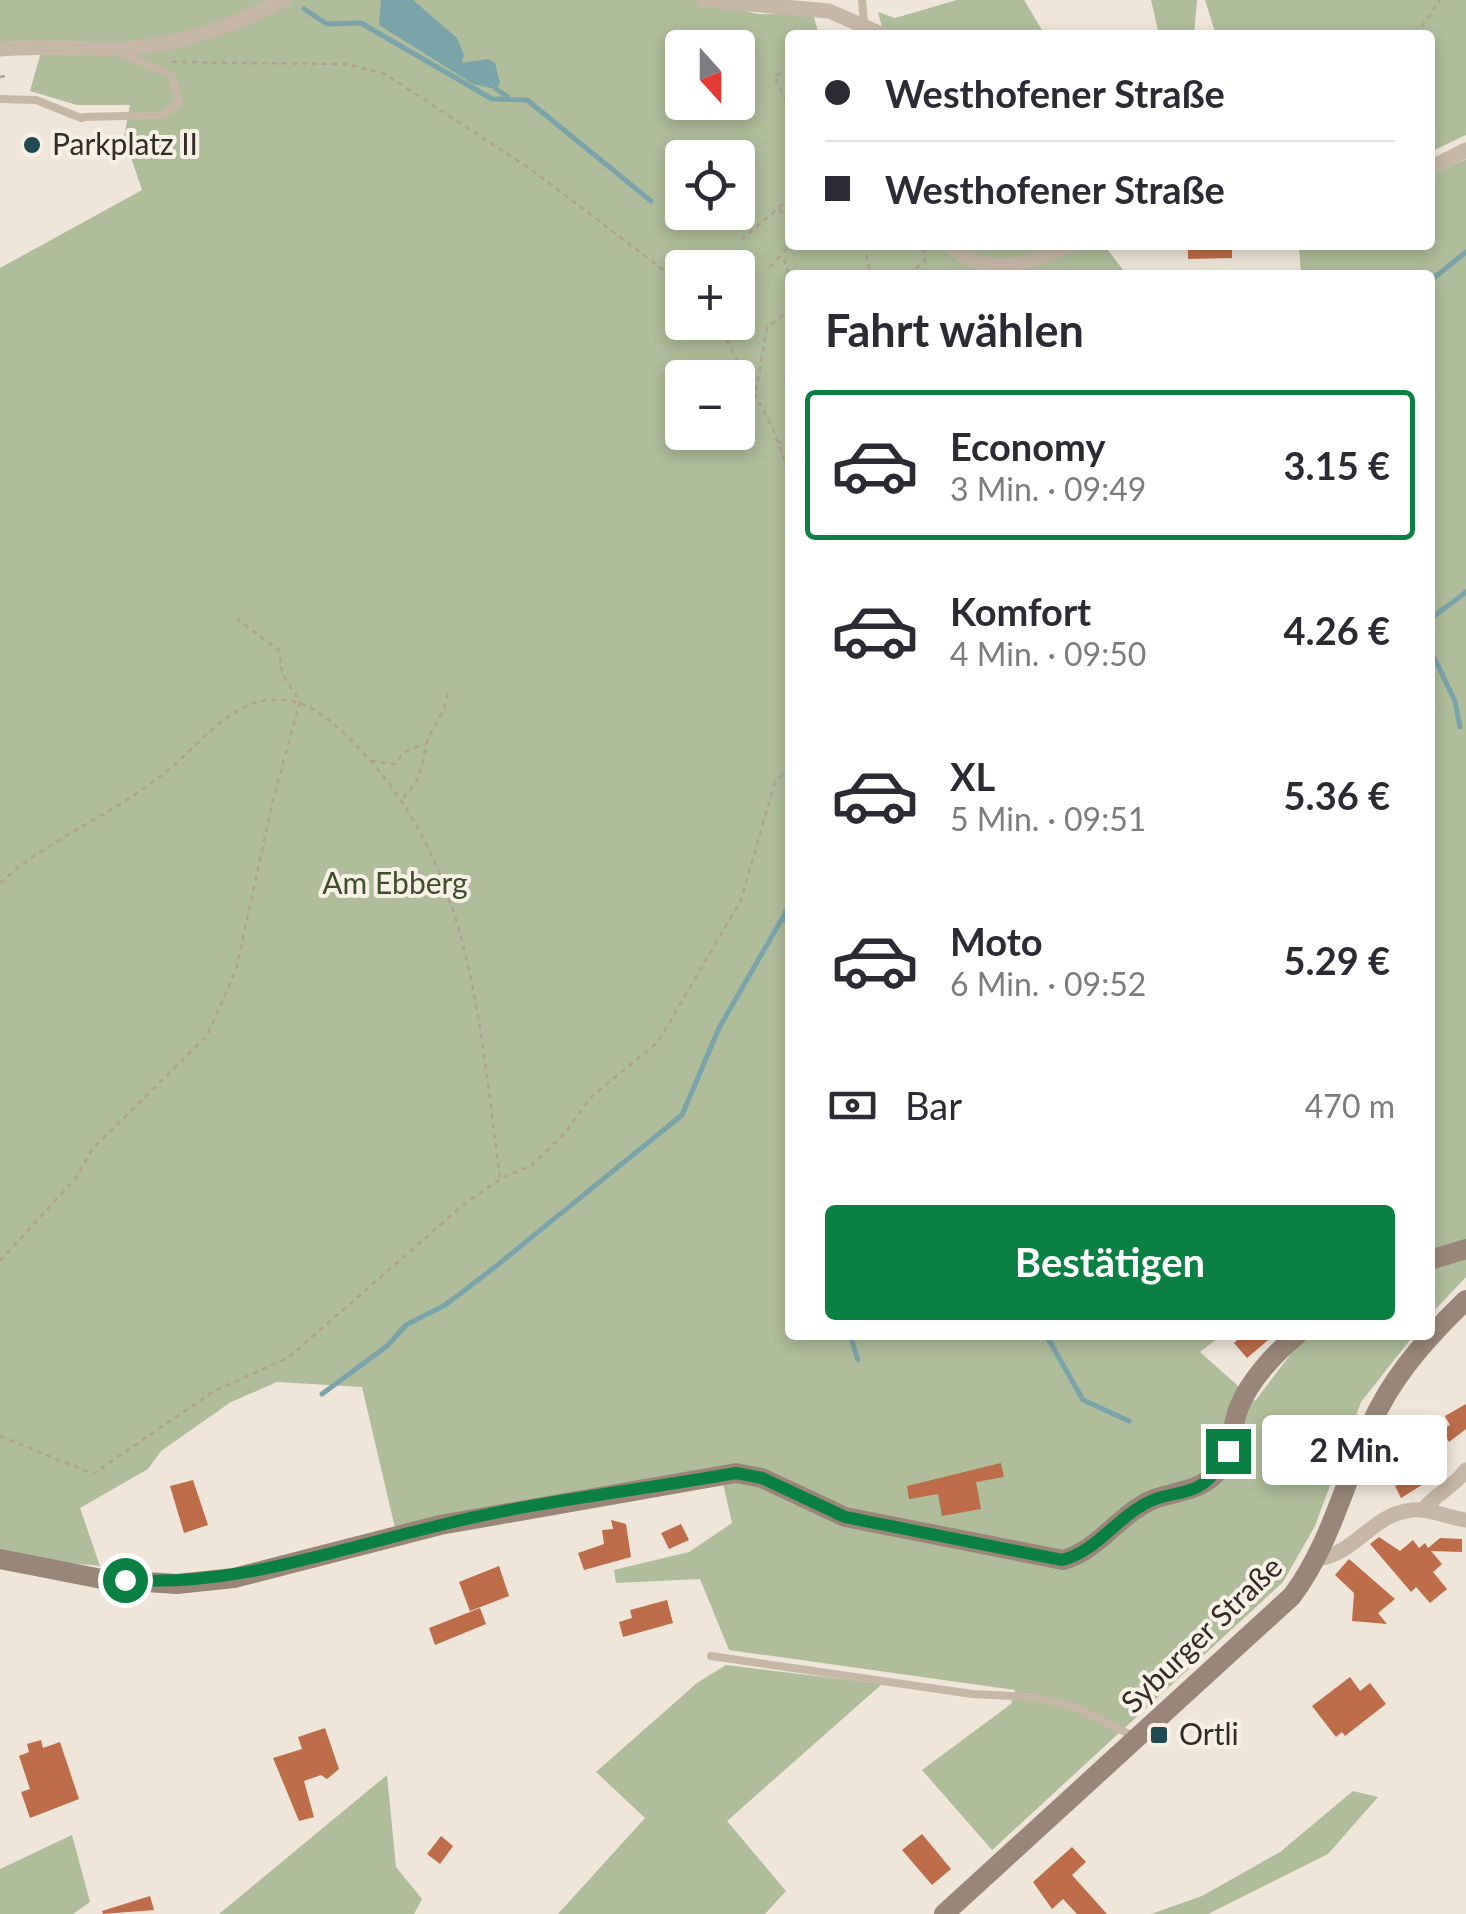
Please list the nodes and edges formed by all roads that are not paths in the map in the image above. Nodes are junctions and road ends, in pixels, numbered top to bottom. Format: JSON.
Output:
{"nodes":[{"id":1,"x":283,"y":0,"type":"edge"},
{"id":2,"x":704,"y":0,"type":"edge"},
{"id":3,"x":862,"y":0,"type":"edge"},
{"id":4,"x":864,"y":22,"type":"junction"},
{"id":5,"x":876,"y":30,"type":"edge"},
{"id":6,"x":0,"y":49,"type":"edge"},
{"id":7,"x":112,"y":49,"type":"junction"},
{"id":8,"x":0,"y":99,"type":"edge"},
{"id":9,"x":1466,"y":150,"type":"edge"},
{"id":10,"x":1435,"y":166,"type":"edge"},
{"id":11,"x":957,"y":250,"type":"edge"},
{"id":12,"x":1058,"y":250,"type":"edge"},
{"id":13,"x":1466,"y":1249,"type":"edge"},
{"id":14,"x":1435,"y":1258,"type":"edge"},
{"id":15,"x":1466,"y":1300,"type":"edge"},
{"id":16,"x":1435,"y":1331,"type":"edge"},
{"id":17,"x":1294,"y":1340,"type":"edge"},
{"id":18,"x":1426,"y":1340,"type":"edge"},
{"id":19,"x":1466,"y":1470,"type":"edge"},
{"id":20,"x":1419,"y":1510,"type":"junction"},
{"id":21,"x":1466,"y":1520,"type":"edge"},
{"id":22,"x":0,"y":1559,"type":"edge"},
{"id":23,"x":1317,"y":1559,"type":"junction"},
{"id":24,"x":711,"y":1656,"type":"dead end"},
{"id":25,"x":1138,"y":1738,"type":"junction"},
{"id":26,"x":944,"y":1914,"type":"edge"}],
"edges":[{"from":1,"to":7,"type":"street"},
{"from":2,"to":4,"type":"street"},
{"from":3,"to":4,"type":"lane"},
{"from":4,"to":5,"type":"street"},
{"from":6,"to":7,"type":"street"},
{"from":7,"to":8,"type":"lane"},
{"from":9,"to":10,"type":"street"},
{"from":11,"to":12,"type":"street"},
{"from":13,"to":14,"type":"street"},
{"from":15,"to":16,"type":"street","name":"Syburger Straße"},
{"from":17,"to":22,"type":"street"},
{"from":18,"to":23,"type":"street","name":"Syburger Straße"},
{"from":19,"to":20,"type":"street"},
{"from":20,"to":21,"type":"street"},
{"from":20,"to":23,"type":"street"},
{"from":23,"to":25,"type":"street","name":"Syburger Straße"},
{"from":24,"to":25,"type":"lane"},
{"from":25,"to":26,"type":"street","name":"Syburger Straße"}]}
